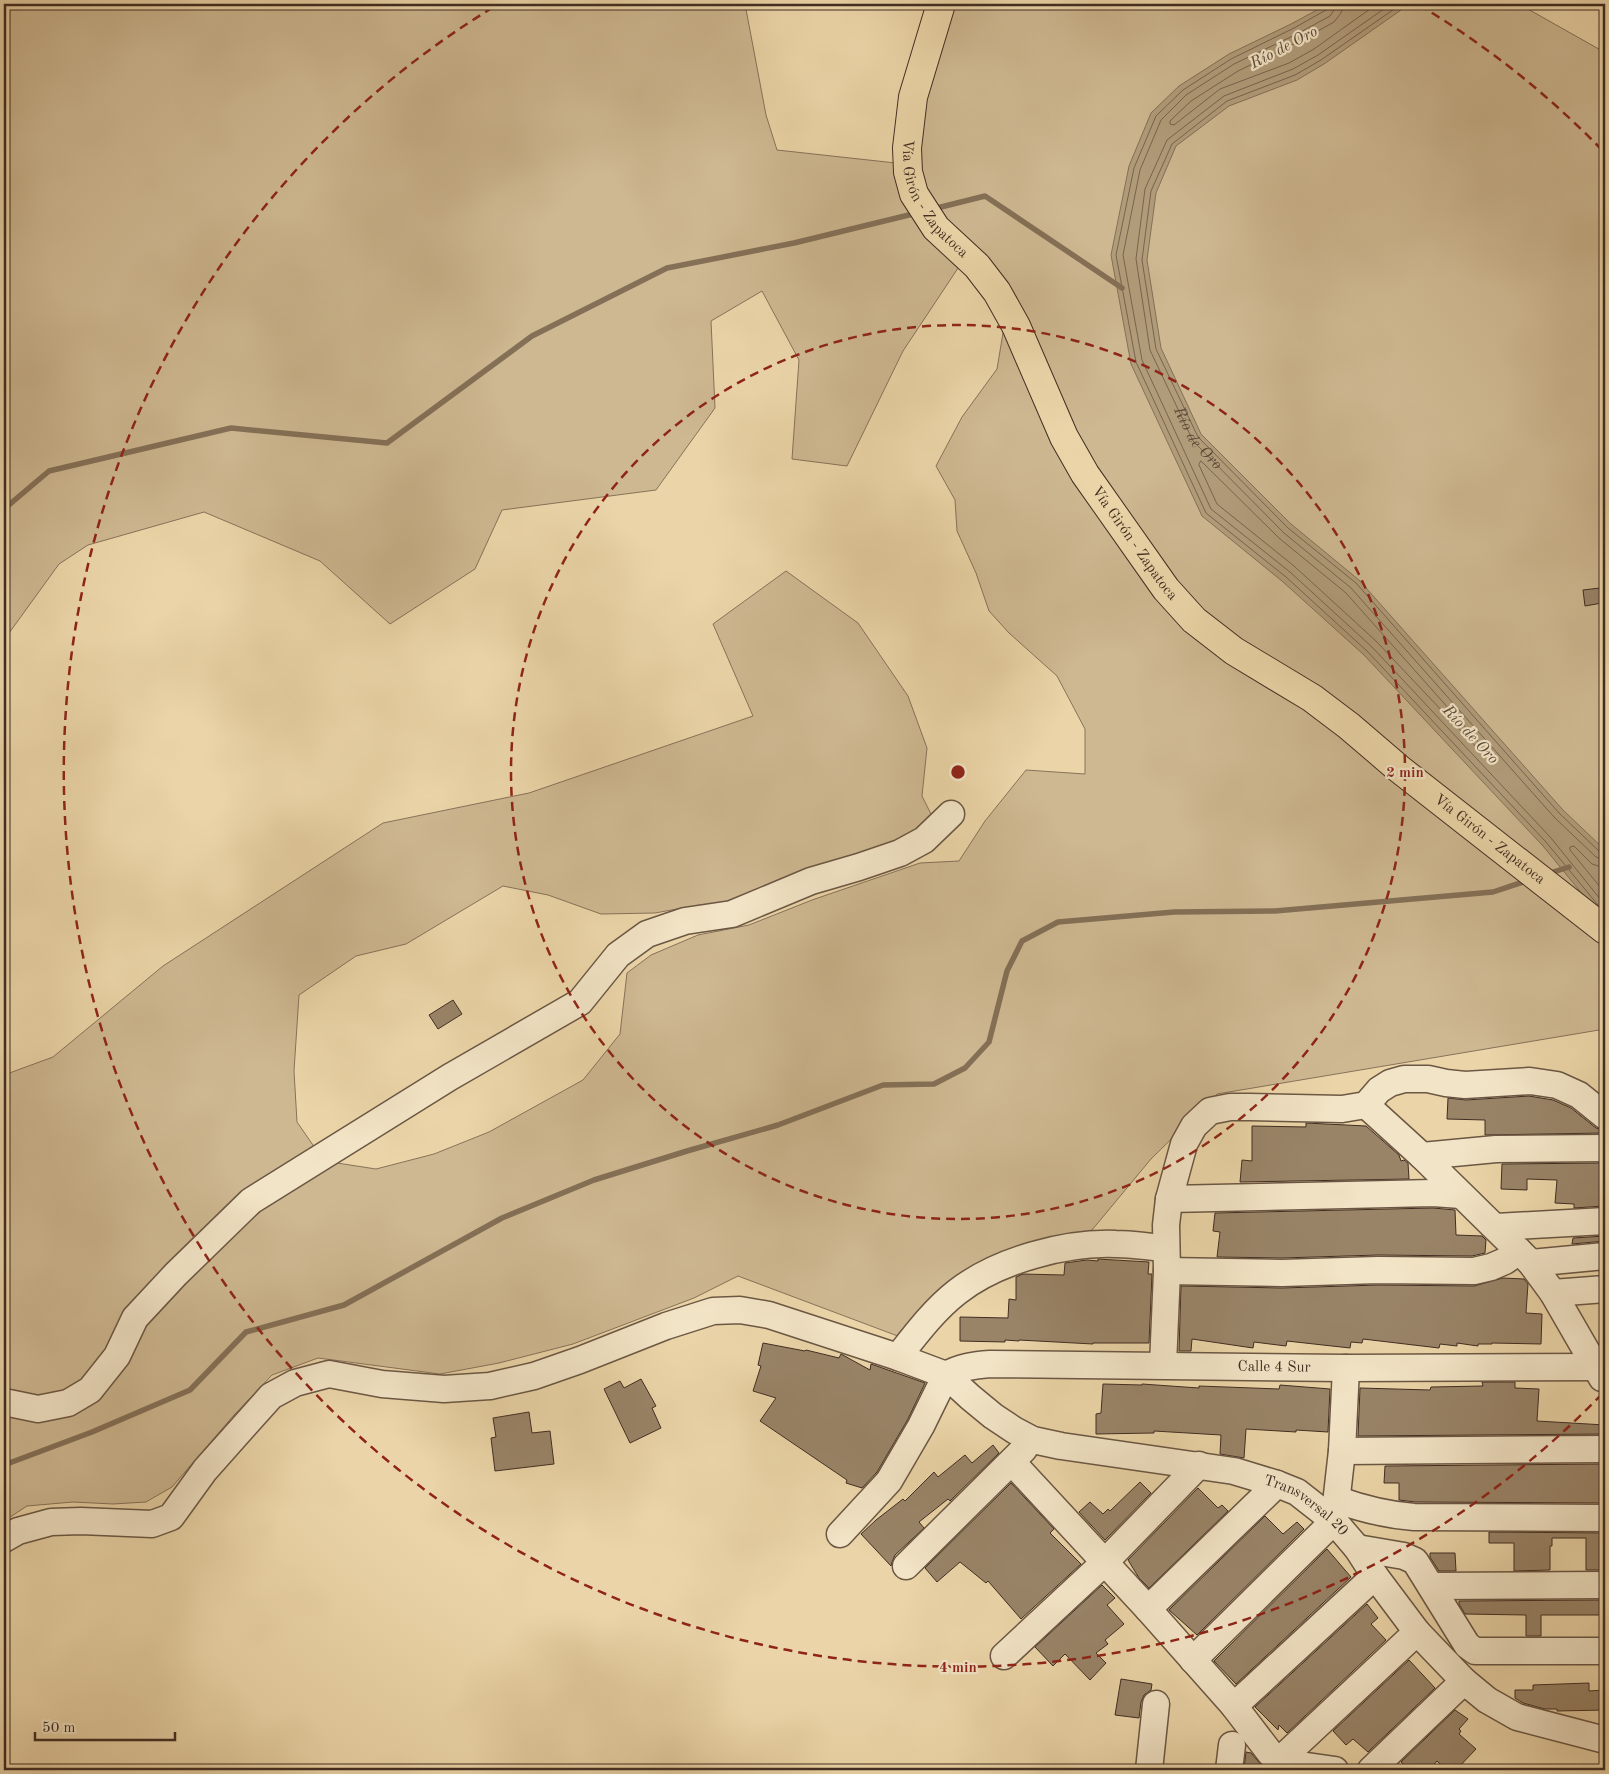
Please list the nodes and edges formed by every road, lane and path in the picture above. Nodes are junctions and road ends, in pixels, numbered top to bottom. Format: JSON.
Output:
{"nodes":[{"id":1,"x":941,"y":4,"type":"edge"},
{"id":2,"x":951,"y":814,"type":"dead end"},
{"id":3,"x":1605,"y":930,"type":"edge"},
{"id":4,"x":1366,"y":1105,"type":"junction"},
{"id":5,"x":1605,"y":1116,"type":"edge"},
{"id":6,"x":1605,"y":1148,"type":"edge"},
{"id":7,"x":1422,"y":1156,"type":"junction"},
{"id":8,"x":1461,"y":1195,"type":"junction"},
{"id":9,"x":1169,"y":1199,"type":"junction"},
{"id":10,"x":1605,"y":1221,"type":"edge"},
{"id":11,"x":1496,"y":1227,"type":"junction"},
{"id":12,"x":1605,"y":1256,"type":"edge"},
{"id":13,"x":1525,"y":1257,"type":"junction"},
{"id":14,"x":1166,"y":1260,"type":"junction"},
{"id":15,"x":1605,"y":1289,"type":"edge"},
{"id":16,"x":1553,"y":1293,"type":"junction"},
{"id":17,"x":898,"y":1357,"type":"junction"},
{"id":18,"x":1162,"y":1365,"type":"junction"},
{"id":19,"x":1346,"y":1368,"type":"junction"},
{"id":20,"x":1602,"y":1373,"type":"edge"},
{"id":21,"x":946,"y":1375,"type":"junction"},
{"id":22,"x":4,"y":1402,"type":"edge"},
{"id":23,"x":1033,"y":1440,"type":"junction"},
{"id":24,"x":1605,"y":1449,"type":"edge"},
{"id":25,"x":1342,"y":1451,"type":"junction"},
{"id":26,"x":1012,"y":1462,"type":"junction"},
{"id":27,"x":1199,"y":1465,"type":"junction"},
{"id":28,"x":1278,"y":1484,"type":"junction"},
{"id":29,"x":1336,"y":1511,"type":"junction"},
{"id":30,"x":1414,"y":1517,"type":"junction"},
{"id":31,"x":1605,"y":1518,"type":"edge"},
{"id":32,"x":840,"y":1534,"type":"dead end"},
{"id":33,"x":4,"y":1539,"type":"edge"},
{"id":34,"x":1357,"y":1548,"type":"junction"},
{"id":35,"x":1415,"y":1561,"type":"junction"},
{"id":36,"x":1105,"y":1562,"type":"junction"},
{"id":37,"x":906,"y":1566,"type":"dead end"},
{"id":38,"x":1375,"y":1576,"type":"junction"},
{"id":39,"x":1605,"y":1585,"type":"edge"},
{"id":40,"x":1431,"y":1586,"type":"junction"},
{"id":41,"x":1148,"y":1610,"type":"junction"},
{"id":42,"x":1417,"y":1632,"type":"junction"},
{"id":43,"x":1605,"y":1651,"type":"edge"},
{"id":44,"x":1004,"y":1656,"type":"dead end"},
{"id":45,"x":1193,"y":1660,"type":"junction"},
{"id":46,"x":1464,"y":1681,"type":"junction"},
{"id":47,"x":1156,"y":1704,"type":"dead end"},
{"id":48,"x":1234,"y":1706,"type":"junction"},
{"id":49,"x":1605,"y":1740,"type":"edge"},
{"id":50,"x":1289,"y":1765,"type":"edge"},
{"id":51,"x":1150,"y":1770,"type":"edge"},
{"id":52,"x":1335,"y":1770,"type":"edge"},
{"id":53,"x":1371,"y":1770,"type":"edge"}],
"edges":[{"from":1,"to":3,"type":"main road","name":"Vía Girón - Zapatoca"},
{"from":2,"to":22,"type":"street"},
{"from":4,"to":5,"type":"street"},
{"from":4,"to":7,"type":"street"},
{"from":4,"to":9,"type":"street"},
{"from":6,"to":7,"type":"street"},
{"from":7,"to":8,"type":"street"},
{"from":8,"to":9,"type":"street"},
{"from":8,"to":11,"type":"street"},
{"from":9,"to":14,"type":"street"},
{"from":10,"to":11,"type":"street"},
{"from":11,"to":13,"type":"street"},
{"from":12,"to":13,"type":"street"},
{"from":13,"to":14,"type":"street"},
{"from":13,"to":16,"type":"street"},
{"from":14,"to":17,"type":"street"},
{"from":14,"to":18,"type":"street"},
{"from":15,"to":16,"type":"street"},
{"from":16,"to":20,"type":"street"},
{"from":17,"to":21,"type":"street"},
{"from":17,"to":33,"type":"street"},
{"from":18,"to":19,"type":"street","name":"Calle 4 Sur"},
{"from":18,"to":21,"type":"street","name":"Calle 4 Sur"},
{"from":19,"to":20,"type":"street","name":"Calle 4 Sur"},
{"from":19,"to":25,"type":"street"},
{"from":21,"to":23,"type":"street","name":"Transversal 20"},
{"from":21,"to":32,"type":"street"},
{"from":23,"to":26,"type":"street"},
{"from":23,"to":27,"type":"street","name":"Transversal 20"},
{"from":24,"to":25,"type":"street"},
{"from":25,"to":29,"type":"street"},
{"from":26,"to":36,"type":"street"},
{"from":26,"to":37,"type":"street"},
{"from":27,"to":28,"type":"street","name":"Transversal 20"},
{"from":27,"to":36,"type":"street"},
{"from":28,"to":29,"type":"street","name":"Transversal 20"},
{"from":28,"to":41,"type":"street"},
{"from":29,"to":30,"type":"street"},
{"from":29,"to":34,"type":"street","name":"Transversal 20"},
{"from":29,"to":45,"type":"street"},
{"from":30,"to":31,"type":"street"},
{"from":30,"to":35,"type":"street"},
{"from":34,"to":35,"type":"street"},
{"from":34,"to":38,"type":"street","name":"Transversal 20"},
{"from":35,"to":40,"type":"street"},
{"from":36,"to":41,"type":"street"},
{"from":36,"to":44,"type":"street"},
{"from":38,"to":42,"type":"street","name":"Transversal 20"},
{"from":38,"to":48,"type":"street"},
{"from":39,"to":40,"type":"street"},
{"from":40,"to":43,"type":"street"},
{"from":41,"to":45,"type":"street"},
{"from":42,"to":46,"type":"street","name":"Transversal 20"},
{"from":42,"to":50,"type":"street"},
{"from":45,"to":48,"type":"street"},
{"from":46,"to":49,"type":"street","name":"Transversal 20"},
{"from":46,"to":53,"type":"street"},
{"from":47,"to":51,"type":"street"},
{"from":48,"to":50,"type":"street"},
{"from":50,"to":52,"type":"street"}]}
